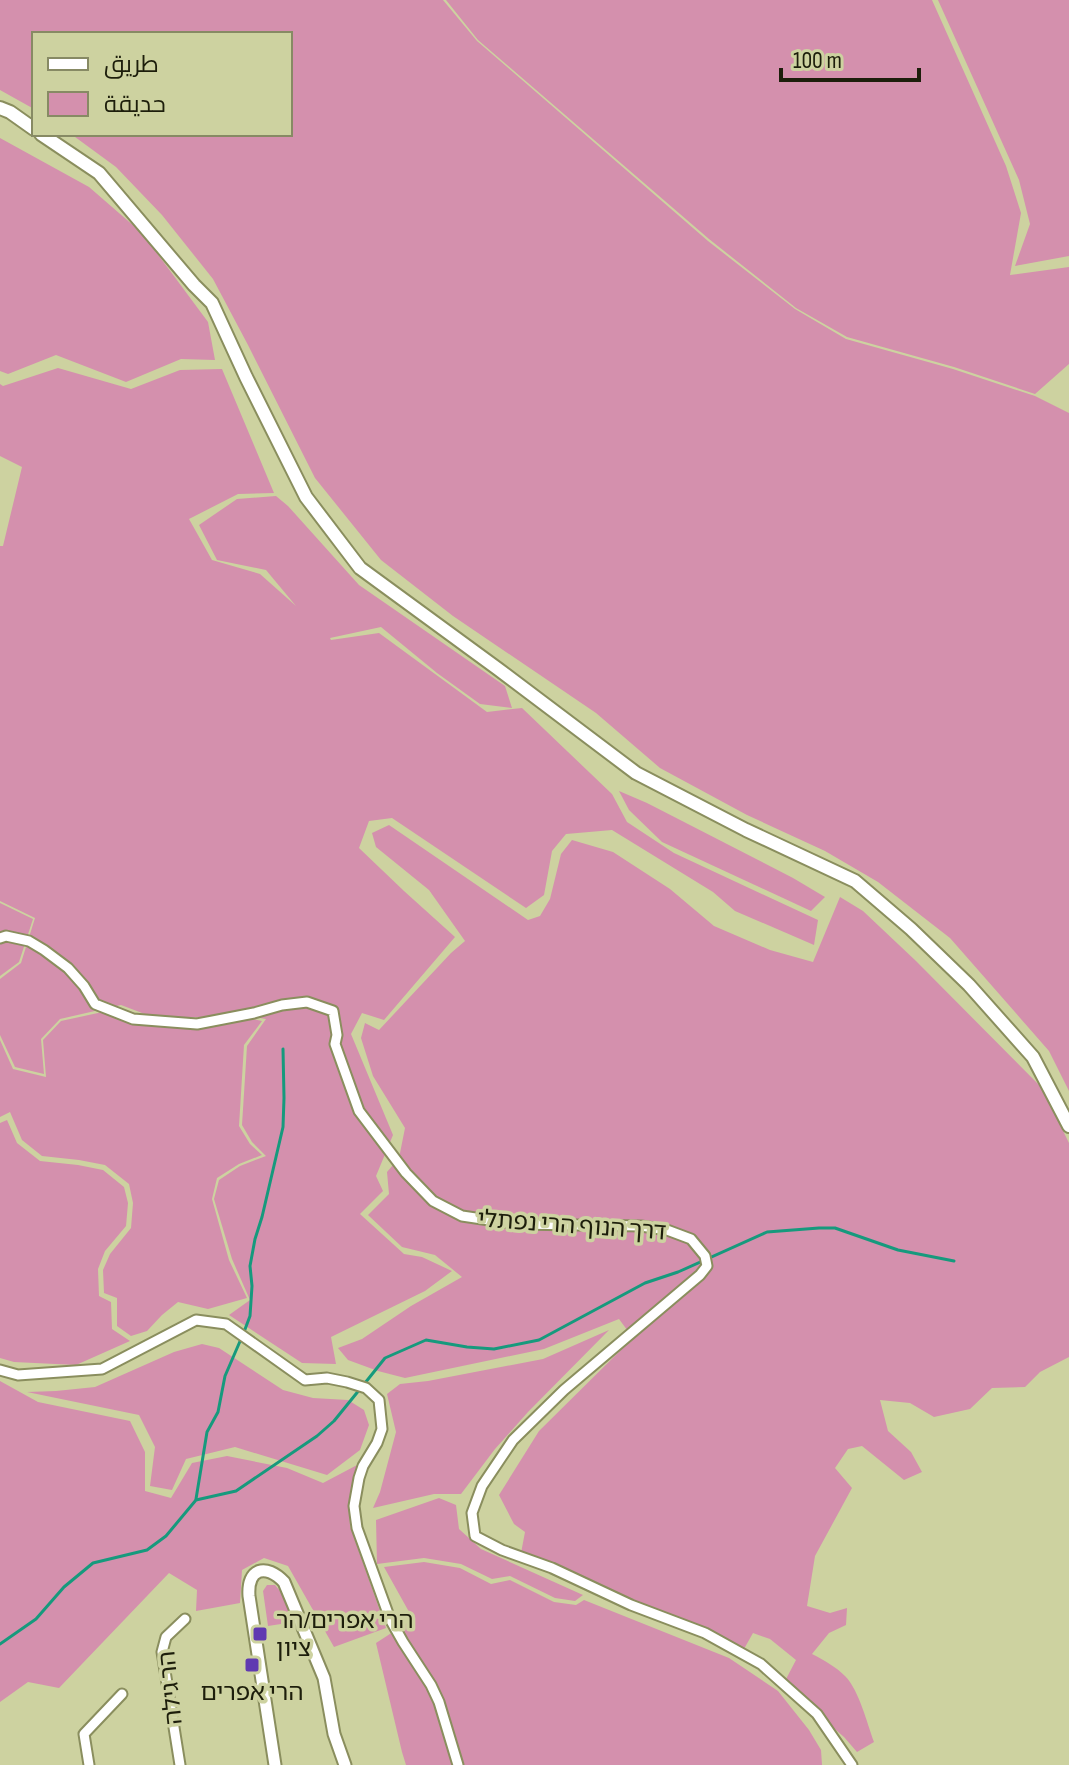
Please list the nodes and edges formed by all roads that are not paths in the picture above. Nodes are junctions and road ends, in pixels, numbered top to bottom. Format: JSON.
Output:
{"nodes":[{"id":1,"x":0,"y":108,"type":"edge"},
{"id":2,"x":32,"y":128,"type":"edge"},
{"id":3,"x":44,"y":136,"type":"edge"},
{"id":4,"x":0,"y":938,"type":"edge"},
{"id":5,"x":1069,"y":1126,"type":"edge"},
{"id":6,"x":0,"y":1370,"type":"edge"},
{"id":7,"x":185,"y":1619,"type":"dead end"},
{"id":8,"x":122,"y":1694,"type":"dead end"},
{"id":9,"x":89,"y":1765,"type":"edge"},
{"id":10,"x":180,"y":1765,"type":"edge"},
{"id":11,"x":275,"y":1765,"type":"edge"},
{"id":12,"x":345,"y":1765,"type":"edge"},
{"id":13,"x":458,"y":1765,"type":"edge"},
{"id":14,"x":852,"y":1765,"type":"edge"}],
"edges":[{"from":1,"to":2,"type":"main road"},
{"from":3,"to":5,"type":"main road"},
{"from":4,"to":14,"type":"street","name":"דרך הנוף הרי נפתלי"},
{"from":6,"to":13,"type":"street"},
{"from":7,"to":10,"type":"street","name":"הר גילה"},
{"from":8,"to":9,"type":"street"},
{"from":11,"to":12,"type":"street"}]}
